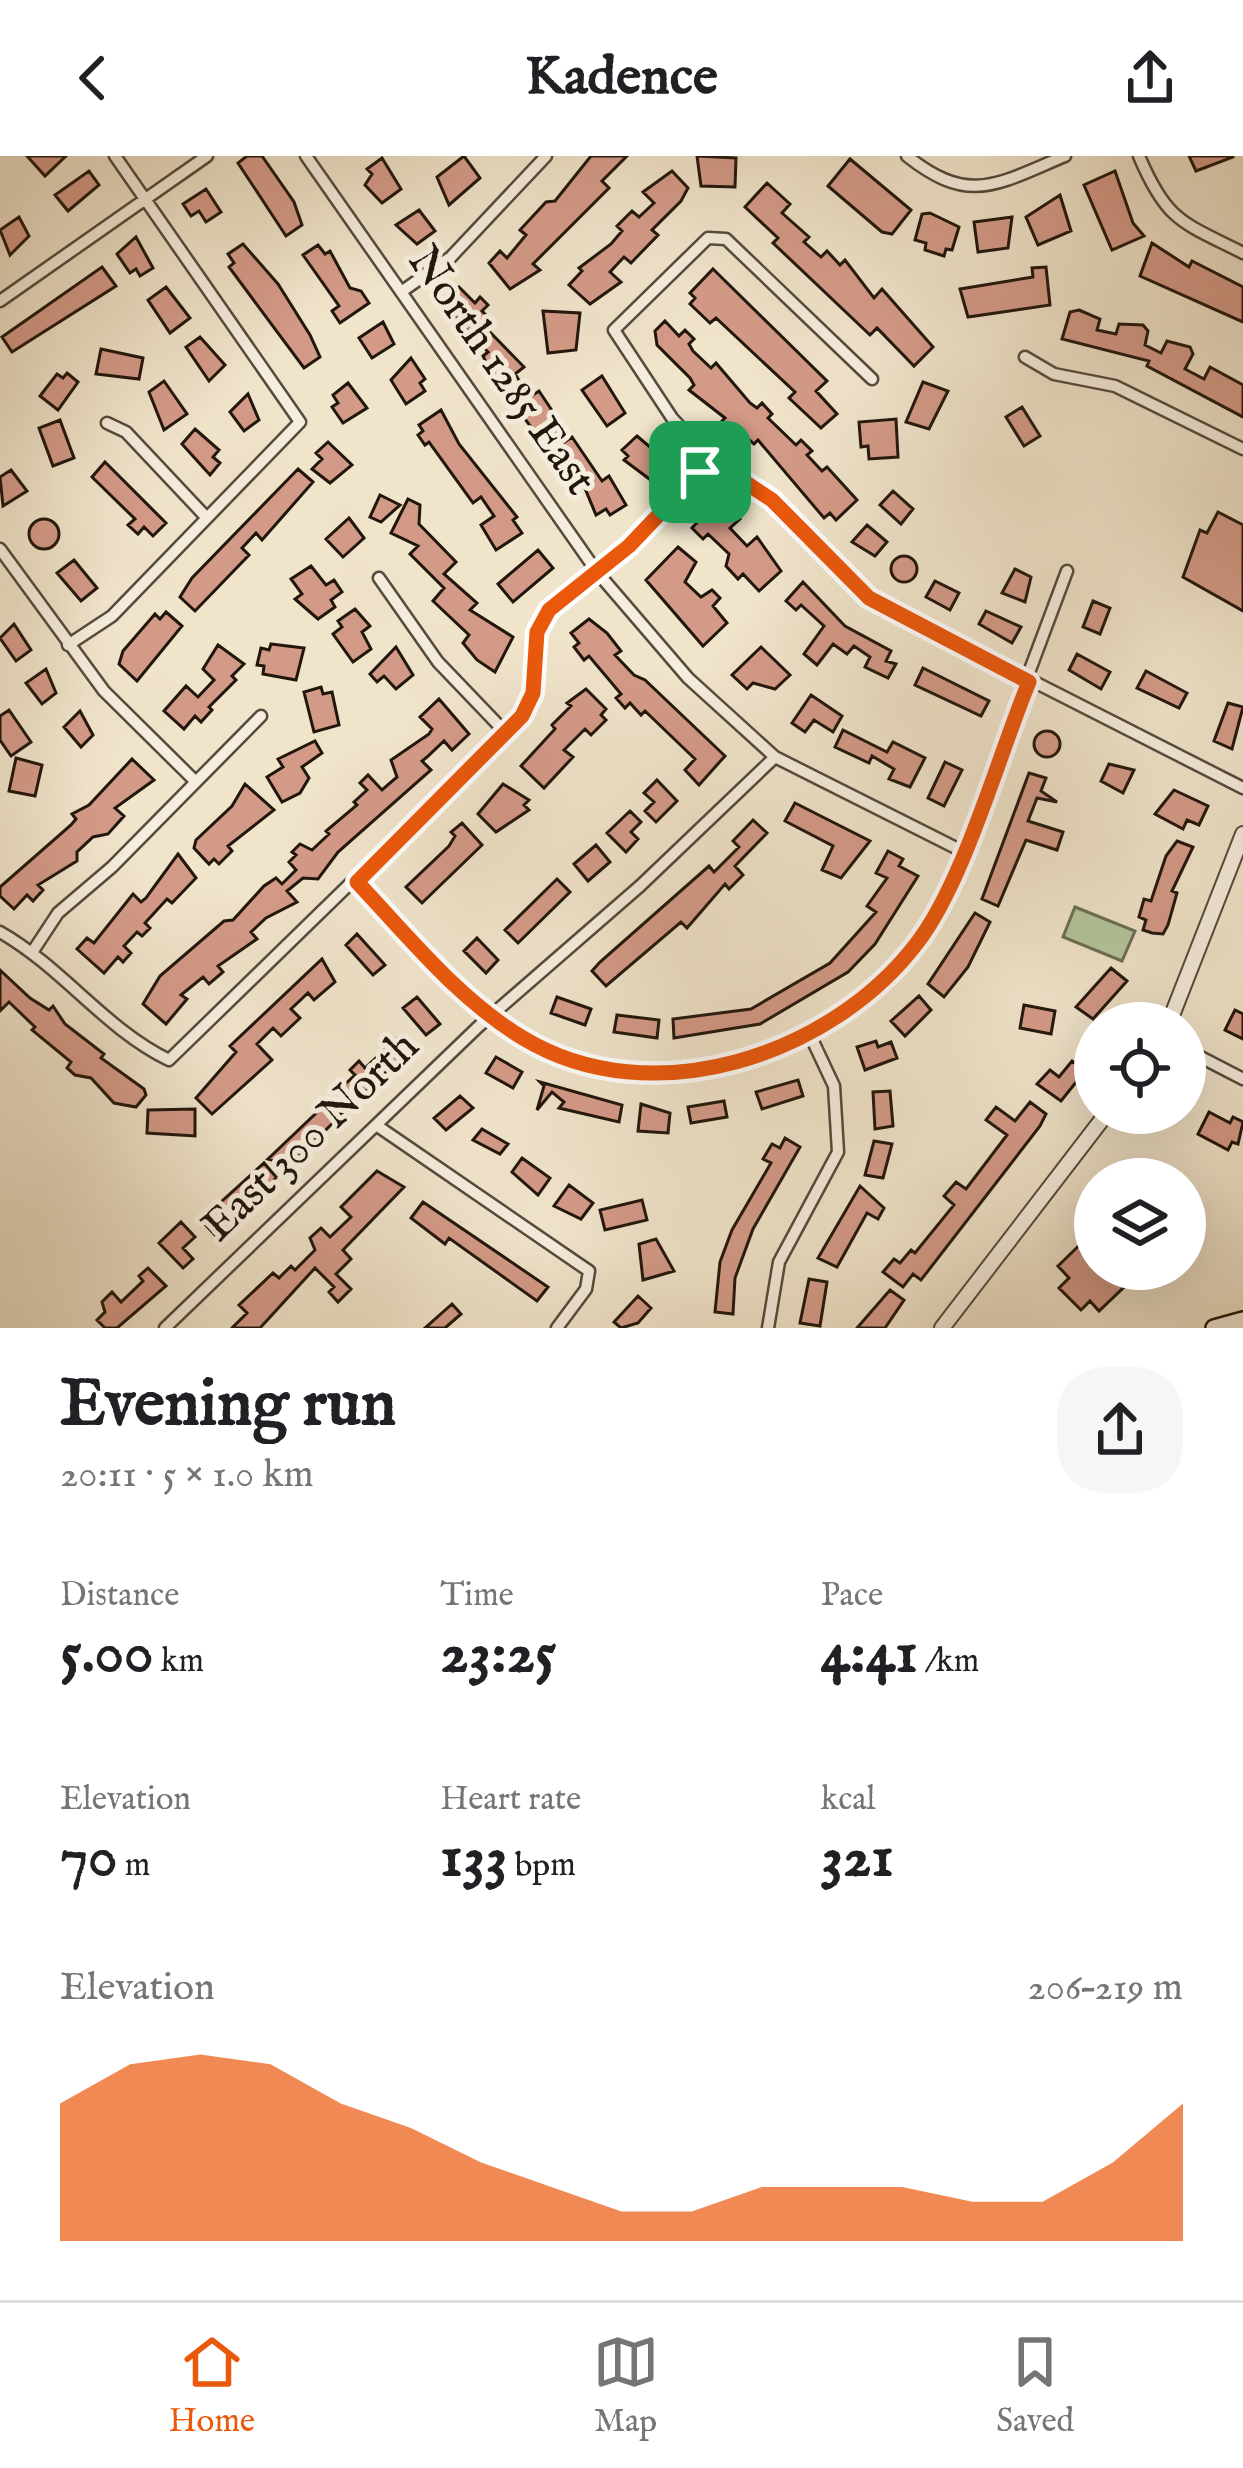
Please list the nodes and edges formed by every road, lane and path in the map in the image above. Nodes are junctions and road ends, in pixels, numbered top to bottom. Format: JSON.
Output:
{"nodes":[{"id":1,"x":115,"y":156,"type":"edge"},
{"id":2,"x":207,"y":156,"type":"edge"},
{"id":3,"x":306,"y":156,"type":"edge"},
{"id":4,"x":546,"y":156,"type":"edge"},
{"id":5,"x":907,"y":156,"type":"edge"},
{"id":6,"x":1065,"y":156,"type":"edge"},
{"id":7,"x":1139,"y":156,"type":"edge"},
{"id":8,"x":145,"y":200,"type":"junction"},
{"id":9,"x":1243,"y":253,"type":"edge"},
{"id":10,"x":401,"y":292,"type":"junction"},
{"id":11,"x":0,"y":301,"type":"edge"},
{"id":12,"x":1025,"y":357,"type":"dead end"},
{"id":13,"x":872,"y":379,"type":"dead end"},
{"id":14,"x":107,"y":423,"type":"dead end"},
{"id":15,"x":1243,"y":449,"type":"edge"},
{"id":16,"x":711,"y":460,"type":"junction"},
{"id":17,"x":206,"y":517,"type":"junction"},
{"id":18,"x":0,"y":549,"type":"edge"},
{"id":19,"x":1067,"y":571,"type":"dead end"},
{"id":20,"x":597,"y":572,"type":"junction"},
{"id":21,"x":380,"y":578,"type":"dead end"},
{"id":22,"x":68,"y":645,"type":"junction"},
{"id":23,"x":1029,"y":682,"type":"junction"},
{"id":24,"x":261,"y":716,"type":"dead end"},
{"id":25,"x":506,"y":734,"type":"junction"},
{"id":26,"x":775,"y":757,"type":"junction"},
{"id":27,"x":196,"y":782,"type":"junction"},
{"id":28,"x":1243,"y":788,"type":"edge"},
{"id":29,"x":1243,"y":834,"type":"edge"},
{"id":30,"x":962,"y":850,"type":"junction"},
{"id":31,"x":357,"y":882,"type":"junction"},
{"id":32,"x":0,"y":932,"type":"edge"},
{"id":33,"x":33,"y":951,"type":"junction"},
{"id":34,"x":1177,"y":1002,"type":"edge"},
{"id":35,"x":491,"y":1015,"type":"junction"},
{"id":36,"x":810,"y":1035,"type":"junction"},
{"id":37,"x":1206,"y":1059,"type":"edge"},
{"id":38,"x":1243,"y":1079,"type":"edge"},
{"id":39,"x":376,"y":1125,"type":"junction"},
{"id":40,"x":1091,"y":1134,"type":"edge"},
{"id":41,"x":1243,"y":1320,"type":"edge"},
{"id":42,"x":165,"y":1328,"type":"edge"},
{"id":43,"x":557,"y":1328,"type":"edge"},
{"id":44,"x":769,"y":1328,"type":"edge"},
{"id":45,"x":942,"y":1328,"type":"edge"},
{"id":46,"x":1214,"y":1328,"type":"edge"}],
"edges":[{"from":1,"to":8,"type":"street"},
{"from":2,"to":8,"type":"street"},
{"from":3,"to":10,"type":"street","name":"North 1285 East"},
{"from":4,"to":10,"type":"street"},
{"from":5,"to":6,"type":"street"},
{"from":7,"to":9,"type":"street"},
{"from":8,"to":11,"type":"street"},
{"from":8,"to":17,"type":"street"},
{"from":10,"to":20,"type":"street","name":"North 1285 East"},
{"from":12,"to":15,"type":"street"},
{"from":13,"to":16,"type":"street"},
{"from":14,"to":17,"type":"street"},
{"from":16,"to":20,"type":"street"},
{"from":16,"to":23,"type":"street"},
{"from":17,"to":22,"type":"street"},
{"from":18,"to":22,"type":"street"},
{"from":19,"to":23,"type":"street"},
{"from":20,"to":25,"type":"street"},
{"from":20,"to":26,"type":"street","name":"North 1285 East"},
{"from":21,"to":25,"type":"street"},
{"from":22,"to":27,"type":"street"},
{"from":23,"to":28,"type":"street"},
{"from":23,"to":30,"type":"street"},
{"from":24,"to":27,"type":"street"},
{"from":25,"to":31,"type":"street"},
{"from":26,"to":30,"type":"street","name":"North 1285 East"},
{"from":26,"to":35,"type":"street","name":"East 300 North"},
{"from":27,"to":33,"type":"street"},
{"from":29,"to":34,"type":"street"},
{"from":30,"to":36,"type":"street"},
{"from":31,"to":33,"type":"street"},
{"from":31,"to":35,"type":"street"},
{"from":32,"to":33,"type":"street"},
{"from":35,"to":36,"type":"street"},
{"from":35,"to":39,"type":"street","name":"East 300 North"},
{"from":36,"to":44,"type":"street"},
{"from":37,"to":38,"type":"street"},
{"from":39,"to":42,"type":"street","name":"East 300 North"},
{"from":39,"to":43,"type":"street"},
{"from":40,"to":45,"type":"street"},
{"from":41,"to":46,"type":"main road"}]}
